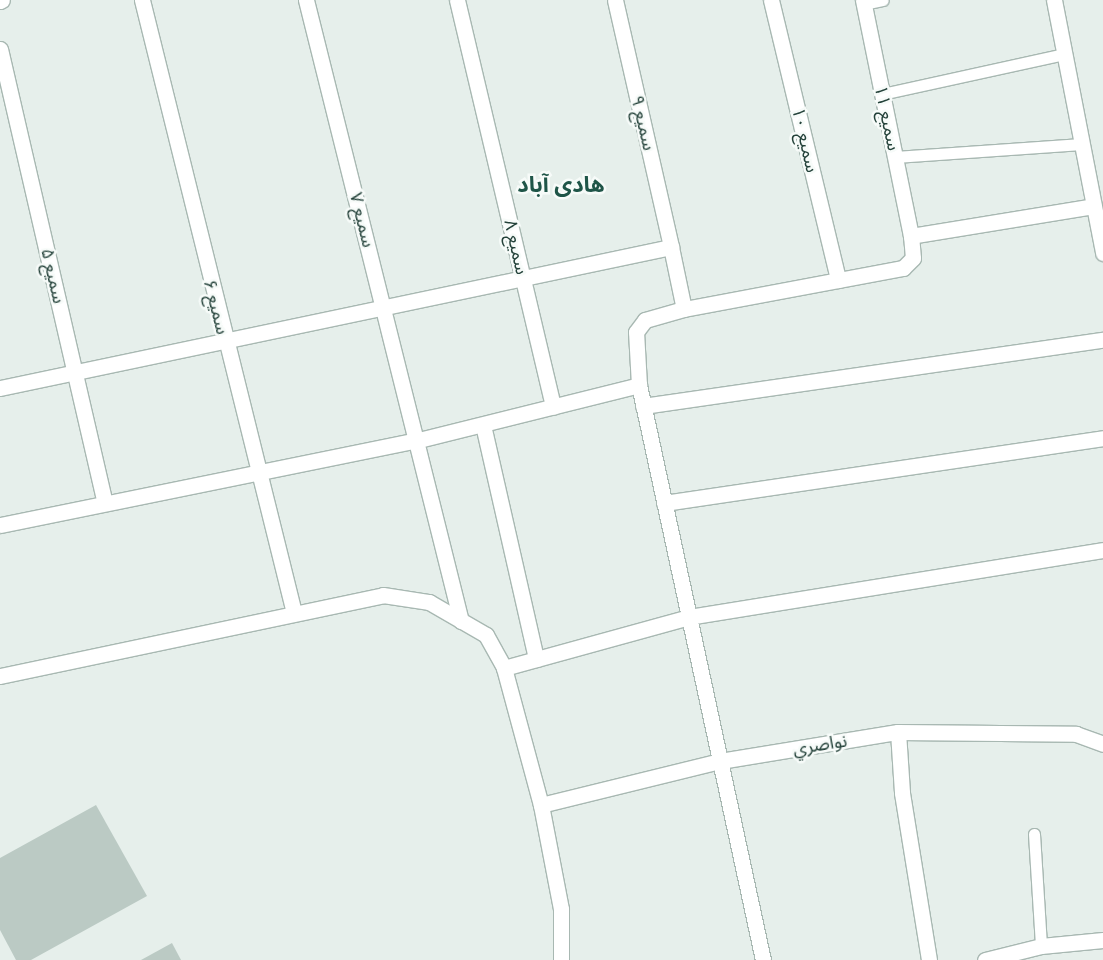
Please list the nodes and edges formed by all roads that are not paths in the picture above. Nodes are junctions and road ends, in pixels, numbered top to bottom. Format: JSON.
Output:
{"nodes":[{"id":1,"x":142,"y":0,"type":"edge"},
{"id":2,"x":306,"y":0,"type":"edge"},
{"id":3,"x":457,"y":0,"type":"edge"},
{"id":4,"x":615,"y":0,"type":"edge"},
{"id":5,"x":771,"y":0,"type":"edge"},
{"id":6,"x":883,"y":0,"type":"edge"},
{"id":7,"x":1054,"y":0,"type":"edge"},
{"id":8,"x":863,"y":2,"type":"edge"},
{"id":9,"x":0,"y":49,"type":"edge"},
{"id":10,"x":1064,"y":54,"type":"junction"},
{"id":11,"x":882,"y":94,"type":"junction"},
{"id":12,"x":1082,"y":144,"type":"junction"},
{"id":13,"x":895,"y":157,"type":"junction"},
{"id":14,"x":1094,"y":206,"type":"junction"},
{"id":15,"x":911,"y":236,"type":"junction"},
{"id":16,"x":671,"y":247,"type":"junction"},
{"id":17,"x":1103,"y":253,"type":"edge"},
{"id":18,"x":524,"y":280,"type":"junction"},
{"id":19,"x":838,"y":280,"type":"junction"},
{"id":20,"x":385,"y":308,"type":"junction"},
{"id":21,"x":684,"y":310,"type":"junction"},
{"id":22,"x":1103,"y":340,"type":"edge"},
{"id":23,"x":225,"y":341,"type":"junction"},
{"id":24,"x":75,"y":372,"type":"junction"},
{"id":25,"x":639,"y":385,"type":"junction"},
{"id":26,"x":0,"y":388,"type":"edge"},
{"id":27,"x":554,"y":406,"type":"junction"},
{"id":28,"x":643,"y":406,"type":"junction"},
{"id":29,"x":483,"y":424,"type":"junction"},
{"id":30,"x":1103,"y":438,"type":"edge"},
{"id":31,"x":419,"y":440,"type":"junction"},
{"id":32,"x":258,"y":472,"type":"junction"},
{"id":33,"x":105,"y":503,"type":"junction"},
{"id":34,"x":664,"y":503,"type":"junction"},
{"id":35,"x":0,"y":525,"type":"edge"},
{"id":36,"x":1103,"y":550,"type":"edge"},
{"id":37,"x":294,"y":613,"type":"junction"},
{"id":38,"x":689,"y":617,"type":"junction"},
{"id":39,"x":461,"y":621,"type":"junction"},
{"id":40,"x":536,"y":659,"type":"junction"},
{"id":41,"x":504,"y":668,"type":"junction"},
{"id":42,"x":0,"y":676,"type":"edge"},
{"id":43,"x":898,"y":732,"type":"junction"},
{"id":44,"x":1103,"y":744,"type":"edge"},
{"id":45,"x":720,"y":761,"type":"junction"},
{"id":46,"x":540,"y":805,"type":"junction"},
{"id":47,"x":1034,"y":834,"type":"dead end"},
{"id":48,"x":1103,"y":940,"type":"edge"},
{"id":49,"x":1041,"y":946,"type":"junction"},
{"id":50,"x":561,"y":960,"type":"edge"},
{"id":51,"x":763,"y":960,"type":"edge"},
{"id":52,"x":930,"y":960,"type":"edge"},
{"id":53,"x":986,"y":960,"type":"edge"}],
"edges":[{"from":1,"to":23,"type":"street","name":"سمیع ۶"},
{"from":2,"to":20,"type":"street","name":"سمیع ۷"},
{"from":3,"to":18,"type":"street","name":"سمیع ۸"},
{"from":4,"to":16,"type":"street","name":"سمیع ۹"},
{"from":5,"to":19,"type":"street","name":"سمیع ۱۰"},
{"from":6,"to":8,"type":"lane"},
{"from":7,"to":10,"type":"street"},
{"from":8,"to":11,"type":"street","name":"سمیع ۱۱"},
{"from":9,"to":24,"type":"street","name":"سمیع ۵"},
{"from":10,"to":11,"type":"lane"},
{"from":10,"to":12,"type":"street"},
{"from":11,"to":13,"type":"street","name":"سمیع ۱۱"},
{"from":12,"to":13,"type":"lane"},
{"from":12,"to":14,"type":"street"},
{"from":13,"to":15,"type":"street","name":"سمیع ۱۱"},
{"from":14,"to":15,"type":"street"},
{"from":14,"to":17,"type":"street"},
{"from":15,"to":19,"type":"street","name":"سمیع ۱۱"},
{"from":16,"to":18,"type":"street"},
{"from":16,"to":21,"type":"street","name":"سمیع ۹"},
{"from":18,"to":20,"type":"street"},
{"from":18,"to":27,"type":"street","name":"سمیع ۸"},
{"from":19,"to":21,"type":"street"},
{"from":20,"to":23,"type":"street"},
{"from":20,"to":31,"type":"street","name":"سمیع ۷"},
{"from":21,"to":25,"type":"street"},
{"from":22,"to":28,"type":"street"},
{"from":23,"to":24,"type":"street"},
{"from":23,"to":32,"type":"street","name":"سمیع ۶"},
{"from":24,"to":26,"type":"street"},
{"from":24,"to":33,"type":"street","name":"سمیع ۵"},
{"from":25,"to":27,"type":"street"},
{"from":25,"to":28,"type":"street"},
{"from":27,"to":29,"type":"street"},
{"from":28,"to":34,"type":"street"},
{"from":29,"to":31,"type":"street"},
{"from":29,"to":40,"type":"street"},
{"from":30,"to":34,"type":"street"},
{"from":31,"to":32,"type":"street"},
{"from":31,"to":39,"type":"street","name":"سمیع ۷"},
{"from":32,"to":33,"type":"street"},
{"from":32,"to":37,"type":"street","name":"سمیع ۶"},
{"from":33,"to":35,"type":"street"},
{"from":34,"to":38,"type":"street"},
{"from":36,"to":38,"type":"street"},
{"from":37,"to":39,"type":"street"},
{"from":37,"to":42,"type":"street"},
{"from":38,"to":40,"type":"street"},
{"from":38,"to":45,"type":"street"},
{"from":39,"to":41,"type":"street"},
{"from":40,"to":41,"type":"street"},
{"from":41,"to":46,"type":"street"},
{"from":43,"to":44,"type":"street","name":"نواصري"},
{"from":43,"to":45,"type":"street","name":"نواصري"},
{"from":43,"to":52,"type":"street"},
{"from":45,"to":46,"type":"street","name":"نواصري"},
{"from":45,"to":51,"type":"street"},
{"from":46,"to":50,"type":"street"},
{"from":47,"to":49,"type":"lane"},
{"from":48,"to":49,"type":"street"},
{"from":49,"to":53,"type":"street"}]}
